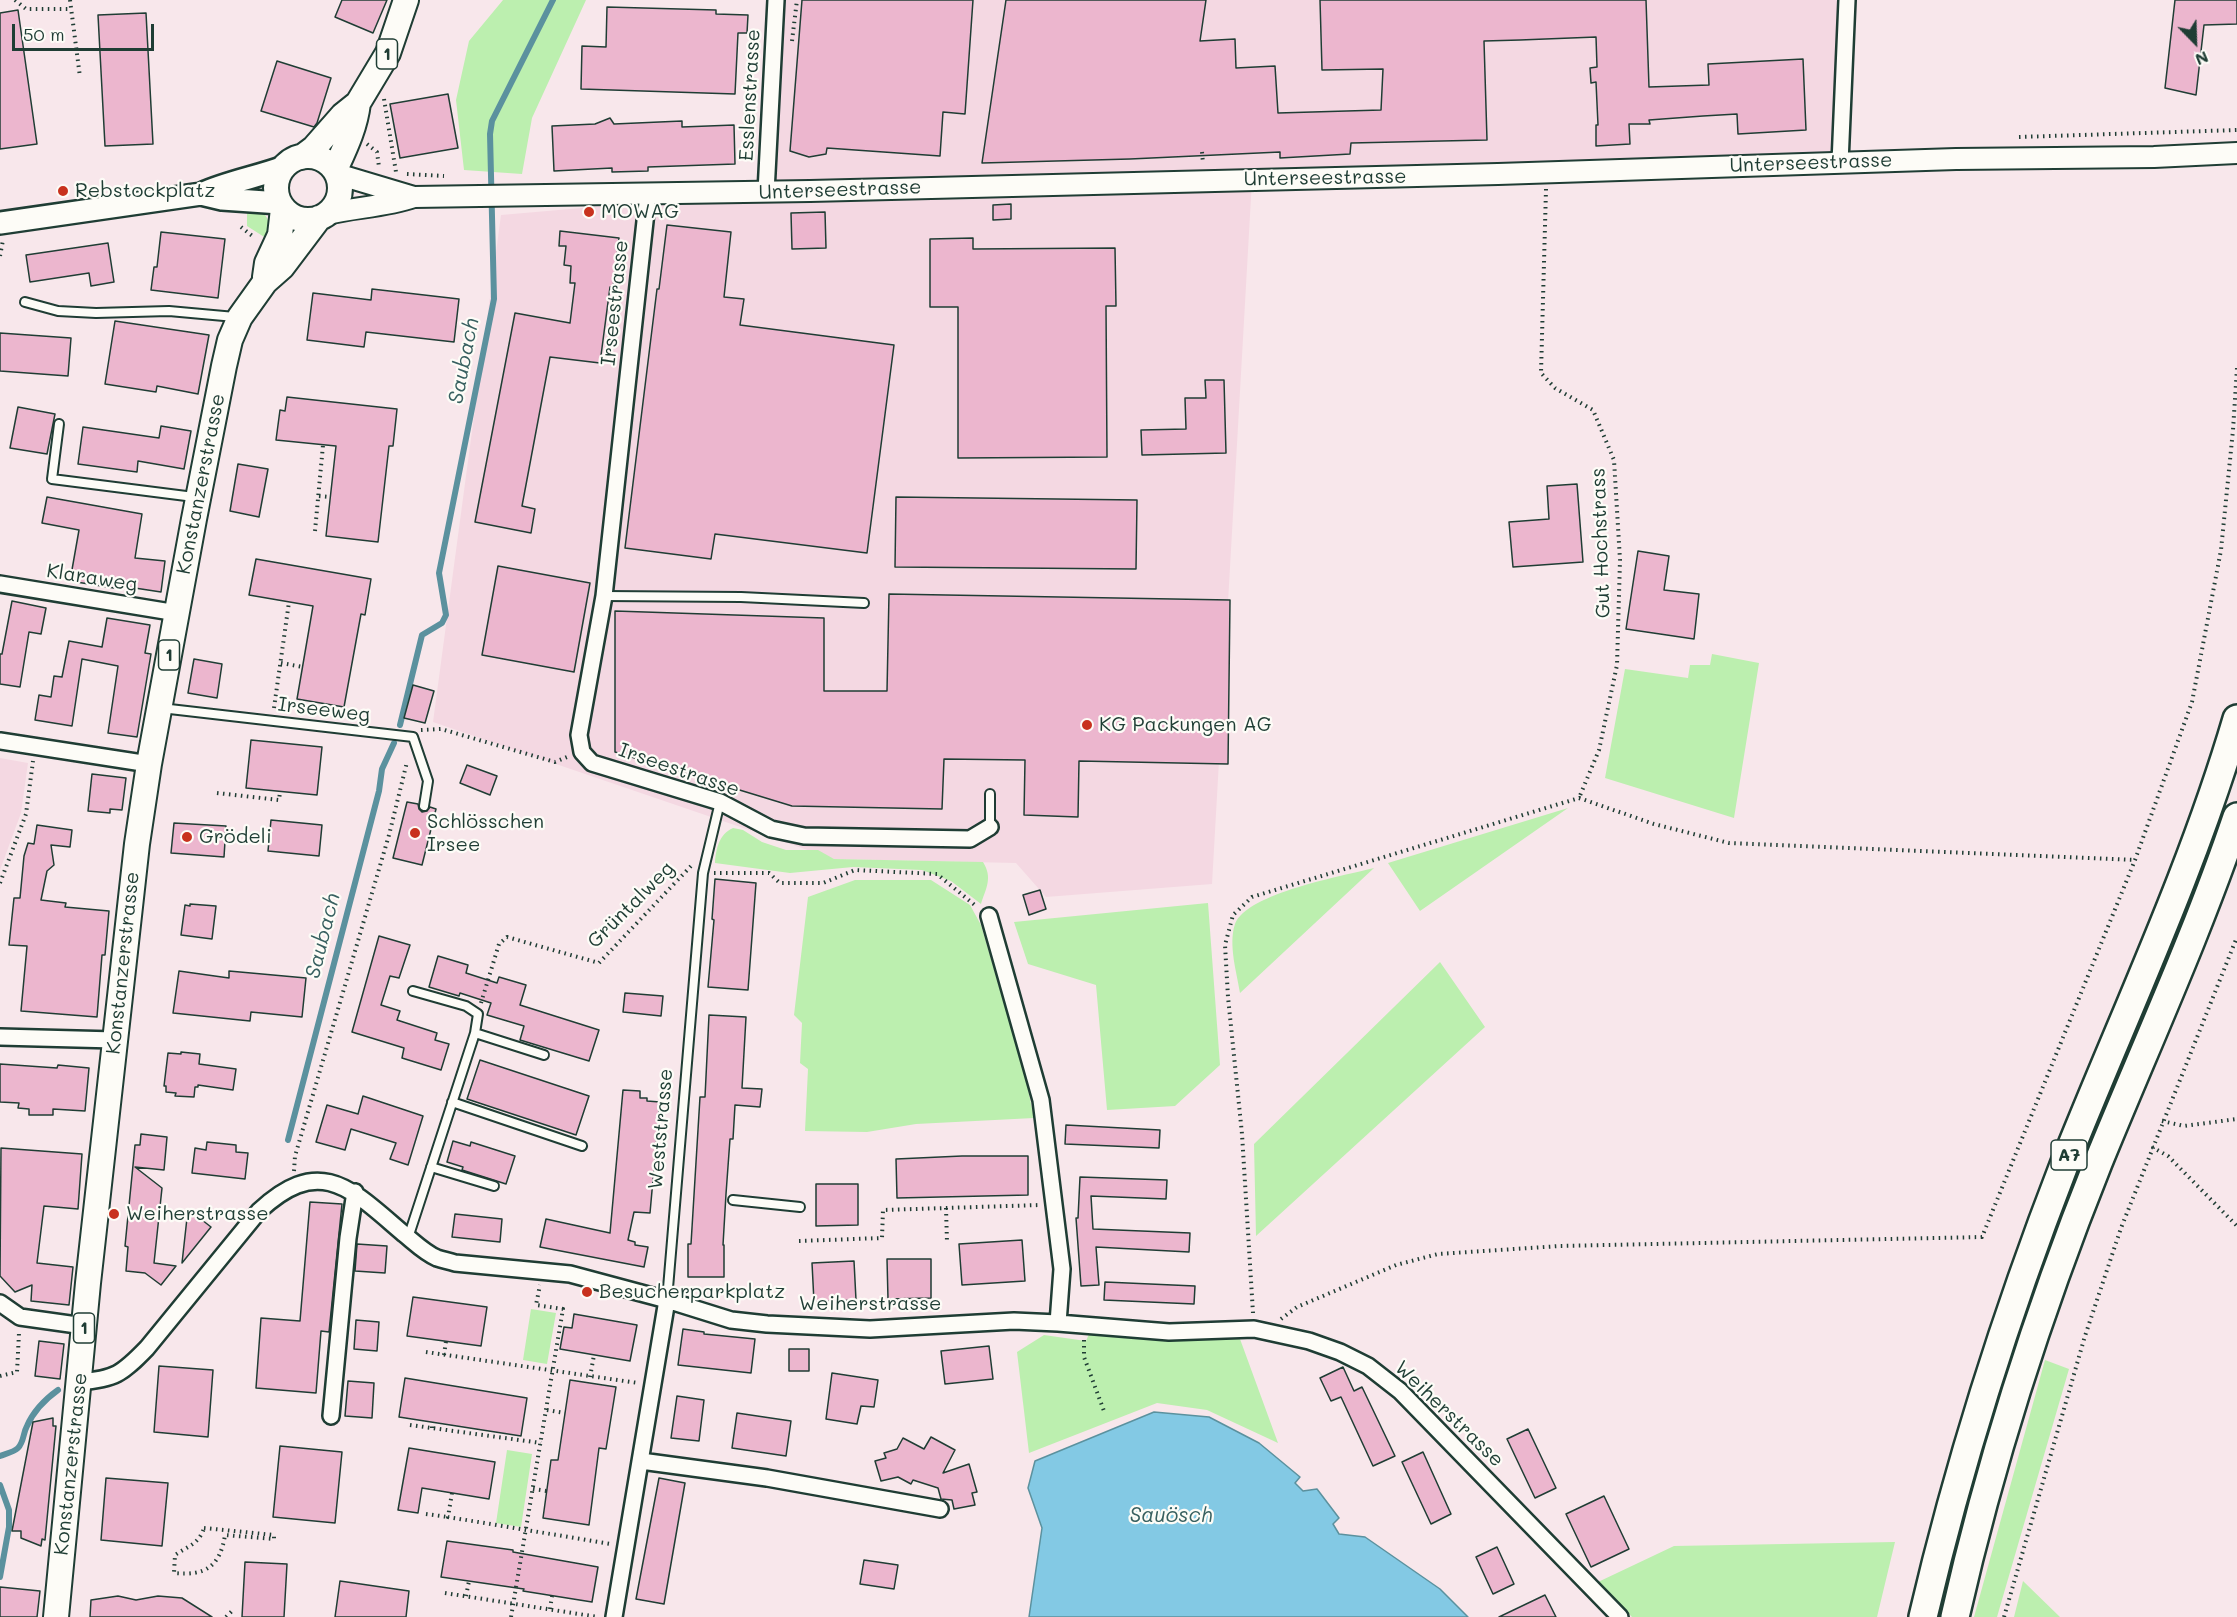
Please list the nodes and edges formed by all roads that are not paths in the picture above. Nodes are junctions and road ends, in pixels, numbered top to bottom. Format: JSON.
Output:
{"nodes":[{"id":1,"x":406,"y":0,"type":"edge"},
{"id":2,"x":776,"y":0,"type":"edge"},
{"id":3,"x":1847,"y":0,"type":"edge"},
{"id":4,"x":358,"y":103,"type":"junction"},
{"id":5,"x":2237,"y":153,"type":"edge"},
{"id":6,"x":293,"y":162,"type":"junction"},
{"id":7,"x":1840,"y":163,"type":"junction"},
{"id":8,"x":336,"y":172,"type":"junction"},
{"id":9,"x":766,"y":192,"type":"junction"},
{"id":10,"x":201,"y":194,"type":"junction"},
{"id":11,"x":648,"y":194,"type":"junction"},
{"id":12,"x":414,"y":197,"type":"junction"},
{"id":13,"x":281,"y":206,"type":"junction"},
{"id":14,"x":323,"y":216,"type":"junction"},
{"id":15,"x":2,"y":230,"type":"edge"},
{"id":16,"x":265,"y":282,"type":"junction"},
{"id":17,"x":25,"y":302,"type":"dead end"},
{"id":18,"x":240,"y":317,"type":"junction"},
{"id":19,"x":59,"y":424,"type":"dead end"},
{"id":20,"x":199,"y":498,"type":"junction"},
{"id":21,"x":0,"y":584,"type":"edge"},
{"id":22,"x":604,"y":596,"type":"junction"},
{"id":23,"x":864,"y":603,"type":"dead end"},
{"id":24,"x":177,"y":613,"type":"junction"},
{"id":25,"x":159,"y":707,"type":"junction"},
{"id":26,"x":2237,"y":719,"type":"edge"},
{"id":27,"x":0,"y":741,"type":"edge"},
{"id":28,"x":149,"y":764,"type":"junction"},
{"id":29,"x":990,"y":794,"type":"dead end"},
{"id":30,"x":720,"y":802,"type":"junction"},
{"id":31,"x":424,"y":806,"type":"dead end"},
{"id":32,"x":2237,"y":817,"type":"edge"},
{"id":33,"x":990,"y":827,"type":"joint"},
{"id":34,"x":989,"y":916,"type":"road end"},
{"id":35,"x":413,"y":991,"type":"dead end"},
{"id":36,"x":475,"y":1033,"type":"junction"},
{"id":37,"x":0,"y":1037,"type":"edge"},
{"id":38,"x":115,"y":1040,"type":"junction"},
{"id":39,"x":544,"y":1055,"type":"dead end"},
{"id":40,"x":452,"y":1102,"type":"junction"},
{"id":41,"x":582,"y":1146,"type":"dead end"},
{"id":42,"x":431,"y":1167,"type":"junction"},
{"id":43,"x":494,"y":1186,"type":"dead end"},
{"id":44,"x":355,"y":1192,"type":"junction"},
{"id":45,"x":733,"y":1200,"type":"dead end"},
{"id":46,"x":800,"y":1207,"type":"dead end"},
{"id":47,"x":408,"y":1238,"type":"junction"},
{"id":48,"x":667,"y":1300,"type":"junction"},
{"id":49,"x":0,"y":1303,"type":"edge"},
{"id":50,"x":1058,"y":1323,"type":"junction"},
{"id":51,"x":84,"y":1326,"type":"junction"},
{"id":52,"x":79,"y":1382,"type":"junction"},
{"id":53,"x":331,"y":1416,"type":"dead end"},
{"id":54,"x":641,"y":1461,"type":"junction"},
{"id":55,"x":940,"y":1509,"type":"dead end"},
{"id":56,"x":56,"y":1617,"type":"edge"},
{"id":57,"x":614,"y":1617,"type":"edge"},
{"id":58,"x":1620,"y":1617,"type":"edge"},
{"id":59,"x":1923,"y":1617,"type":"edge"},
{"id":60,"x":1954,"y":1617,"type":"edge"}],
"edges":[{"from":1,"to":4,"type":"main road","number":"1"},
{"from":2,"to":9,"type":"street","name":"Esslenstrasse"},
{"from":3,"to":7,"type":"street"},
{"from":4,"to":6,"type":"main road","number":"1"},
{"from":4,"to":8,"type":"main road","number":"1"},
{"from":5,"to":7,"type":"street","name":"Unterseestrasse"},
{"from":6,"to":8,"type":"main road"},
{"from":6,"to":10,"type":"main road"},
{"from":6,"to":13,"type":"main road"},
{"from":7,"to":9,"type":"street","name":"Unterseestrasse"},
{"from":8,"to":12,"type":"street","name":"Unterseestrasse"},
{"from":8,"to":14,"type":"main road"},
{"from":9,"to":11,"type":"street","name":"Unterseestrasse"},
{"from":10,"to":13,"type":"main road"},
{"from":10,"to":15,"type":"main road"},
{"from":11,"to":12,"type":"street","name":"Unterseestrasse"},
{"from":11,"to":22,"type":"street","name":"Irseestrasse"},
{"from":12,"to":14,"type":"street","name":"Unterseestrasse"},
{"from":13,"to":14,"type":"main road"},
{"from":13,"to":16,"type":"main road","name":"Konstanzerstrasse","number":"1"},
{"from":14,"to":16,"type":"main road","name":"Konstanzerstrasse","number":"1"},
{"from":16,"to":18,"type":"main road","name":"Konstanzerstrasse","number":"1"},
{"from":17,"to":18,"type":"lane"},
{"from":18,"to":20,"type":"main road","name":"Konstanzerstrasse","number":"1"},
{"from":19,"to":20,"type":"lane"},
{"from":20,"to":24,"type":"main road","name":"Konstanzerstrasse","number":"1"},
{"from":21,"to":24,"type":"street","name":"Klaraweg"},
{"from":22,"to":23,"type":"lane"},
{"from":22,"to":30,"type":"street","name":"Irseestrasse"},
{"from":24,"to":25,"type":"main road","name":"Konstanzerstrasse","number":"1"},
{"from":25,"to":28,"type":"main road","name":"Konstanzerstrasse","number":"1"},
{"from":25,"to":31,"type":"lane","name":"Irseeweg"},
{"from":26,"to":59,"type":"highway","number":"A7"},
{"from":27,"to":28,"type":"street"},
{"from":28,"to":38,"type":"main road","name":"Konstanzerstrasse","number":"1"},
{"from":29,"to":33,"type":"lane"},
{"from":30,"to":33,"type":"street","name":"Irseestrasse"},
{"from":30,"to":48,"type":"lane","name":"Weststrasse"},
{"from":32,"to":60,"type":"highway","number":"A7"},
{"from":34,"to":50,"type":"street"},
{"from":35,"to":36,"type":"lane"},
{"from":36,"to":39,"type":"lane"},
{"from":36,"to":40,"type":"lane"},
{"from":37,"to":38,"type":"street"},
{"from":38,"to":51,"type":"main road","name":"Konstanzerstrasse","number":"1"},
{"from":40,"to":41,"type":"lane"},
{"from":40,"to":42,"type":"lane"},
{"from":42,"to":43,"type":"lane"},
{"from":42,"to":47,"type":"lane"},
{"from":44,"to":47,"type":"street","name":"Weiherstrasse"},
{"from":44,"to":52,"type":"street","name":"Weiherstrasse"},
{"from":44,"to":53,"type":"street"},
{"from":45,"to":46,"type":"lane"},
{"from":47,"to":48,"type":"street","name":"Weiherstrasse"},
{"from":48,"to":50,"type":"street","name":"Weiherstrasse"},
{"from":48,"to":54,"type":"street","name":"Weststrasse"},
{"from":49,"to":51,"type":"street"},
{"from":50,"to":58,"type":"street","name":"Weiherstrasse"},
{"from":51,"to":52,"type":"main road","name":"Konstanzerstrasse","number":"1"},
{"from":52,"to":56,"type":"main road","name":"Konstanzerstrasse","number":"1"},
{"from":54,"to":55,"type":"street"},
{"from":54,"to":57,"type":"street","name":"Weststrasse"}]}
